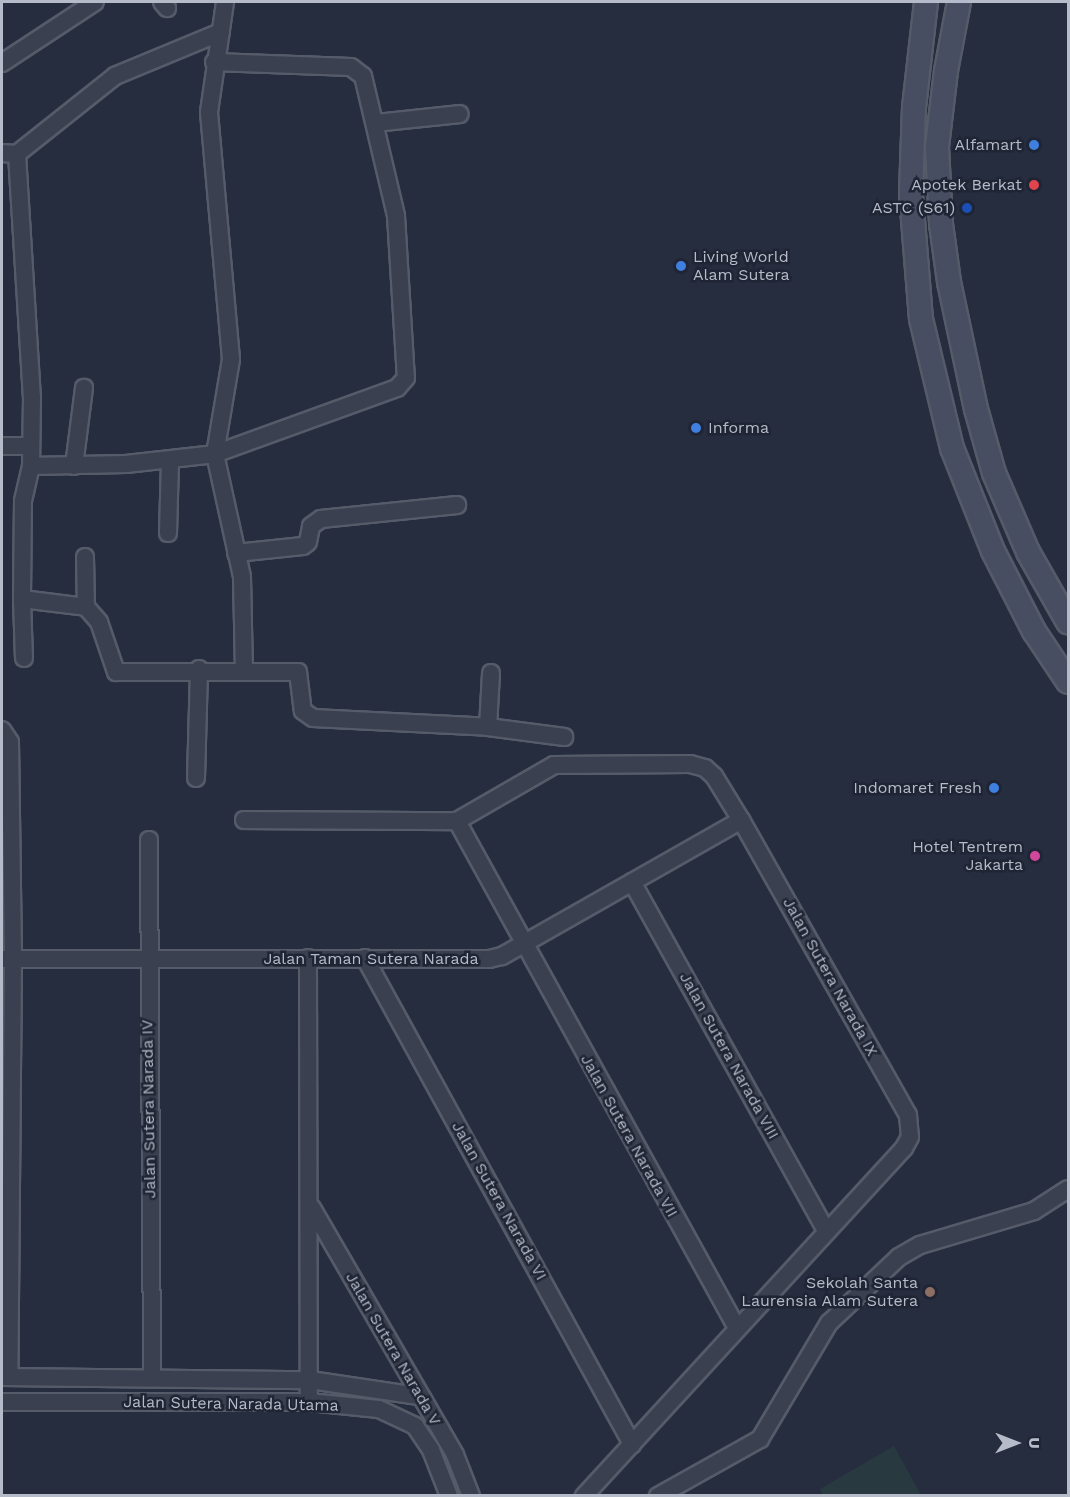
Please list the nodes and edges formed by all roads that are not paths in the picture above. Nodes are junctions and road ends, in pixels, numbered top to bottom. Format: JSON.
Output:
{"nodes":[{"id":1,"x":95,"y":2,"type":"edge"},
{"id":2,"x":225,"y":2,"type":"edge"},
{"id":3,"x":926,"y":2,"type":"edge"},
{"id":4,"x":959,"y":2,"type":"edge"},
{"id":5,"x":221,"y":32,"type":"junction"},
{"id":6,"x":214,"y":62,"type":"junction"},
{"id":7,"x":2,"y":63,"type":"edge"},
{"id":8,"x":460,"y":114,"type":"dead end"},
{"id":9,"x":375,"y":123,"type":"junction"},
{"id":10,"x":9,"y":153,"type":"edge"},
{"id":11,"x":84,"y":388,"type":"dead end"},
{"id":12,"x":2,"y":446,"type":"edge"},
{"id":13,"x":31,"y":446,"type":"junction"},
{"id":14,"x":215,"y":454,"type":"junction"},
{"id":15,"x":170,"y":460,"type":"junction"},
{"id":16,"x":31,"y":466,"type":"junction"},
{"id":17,"x":74,"y":466,"type":"junction"},
{"id":18,"x":458,"y":505,"type":"dead end"},
{"id":19,"x":168,"y":533,"type":"dead end"},
{"id":20,"x":236,"y":553,"type":"junction"},
{"id":21,"x":85,"y":557,"type":"dead end"},
{"id":22,"x":22,"y":599,"type":"junction"},
{"id":23,"x":86,"y":607,"type":"junction"},
{"id":24,"x":1068,"y":622,"type":"edge"},
{"id":25,"x":24,"y":658,"type":"dead end"},
{"id":26,"x":199,"y":669,"type":"junction"},
{"id":27,"x":244,"y":670,"type":"junction"},
{"id":28,"x":491,"y":673,"type":"dead end"},
{"id":29,"x":1068,"y":682,"type":"edge"},
{"id":30,"x":488,"y":727,"type":"junction"},
{"id":31,"x":4,"y":732,"type":"edge"},
{"id":32,"x":564,"y":737,"type":"dead end"},
{"id":33,"x":196,"y":778,"type":"dead end"},
{"id":34,"x":244,"y":820,"type":"dead end"},
{"id":35,"x":741,"y":820,"type":"junction"},
{"id":36,"x":457,"y":821,"type":"junction"},
{"id":37,"x":149,"y":840,"type":"dead end"},
{"id":38,"x":632,"y":882,"type":"junction"},
{"id":39,"x":522,"y":944,"type":"junction"},
{"id":40,"x":148,"y":958,"type":"junction"},
{"id":41,"x":308,"y":958,"type":"junction"},
{"id":42,"x":365,"y":958,"type":"junction"},
{"id":43,"x":7,"y":959,"type":"edge"},
{"id":44,"x":1068,"y":1189,"type":"edge"},
{"id":45,"x":311,"y":1206,"type":"junction"},
{"id":46,"x":825,"y":1229,"type":"junction"},
{"id":47,"x":737,"y":1328,"type":"junction"},
{"id":48,"x":5,"y":1377,"type":"edge"},
{"id":49,"x":152,"y":1378,"type":"junction"},
{"id":50,"x":310,"y":1380,"type":"junction"},
{"id":51,"x":420,"y":1395,"type":"junction"},
{"id":52,"x":2,"y":1402,"type":"edge"},
{"id":53,"x":309,"y":1402,"type":"junction"},
{"id":54,"x":632,"y":1444,"type":"junction"},
{"id":55,"x":449,"y":1496,"type":"edge"},
{"id":56,"x":471,"y":1496,"type":"edge"},
{"id":57,"x":584,"y":1496,"type":"edge"},
{"id":58,"x":658,"y":1496,"type":"edge"}],
"edges":[{"from":1,"to":7,"type":"street"},
{"from":2,"to":5,"type":"street"},
{"from":3,"to":29,"type":"main road"},
{"from":4,"to":24,"type":"main road"},
{"from":5,"to":6,"type":"street"},
{"from":5,"to":10,"type":"street"},
{"from":6,"to":9,"type":"street"},
{"from":6,"to":14,"type":"street"},
{"from":8,"to":9,"type":"street"},
{"from":9,"to":14,"type":"street"},
{"from":10,"to":13,"type":"street"},
{"from":11,"to":17,"type":"street"},
{"from":12,"to":13,"type":"street"},
{"from":13,"to":16,"type":"street"},
{"from":14,"to":15,"type":"street"},
{"from":14,"to":20,"type":"street"},
{"from":15,"to":17,"type":"street"},
{"from":15,"to":19,"type":"street"},
{"from":16,"to":17,"type":"street"},
{"from":16,"to":22,"type":"street"},
{"from":18,"to":20,"type":"street"},
{"from":20,"to":27,"type":"street"},
{"from":21,"to":23,"type":"street"},
{"from":22,"to":23,"type":"street"},
{"from":22,"to":25,"type":"street"},
{"from":23,"to":26,"type":"street"},
{"from":26,"to":27,"type":"street"},
{"from":26,"to":33,"type":"street"},
{"from":27,"to":30,"type":"street"},
{"from":28,"to":30,"type":"street"},
{"from":30,"to":32,"type":"street"},
{"from":31,"to":43,"type":"street"},
{"from":34,"to":36,"type":"street"},
{"from":35,"to":36,"type":"street","name":"Jalan Sutera Narada IX"},
{"from":35,"to":38,"type":"street","name":"Jalan Taman Sutera Narada"},
{"from":35,"to":46,"type":"street","name":"Jalan Sutera Narada IX"},
{"from":36,"to":39,"type":"street","name":"Jalan Sutera Narada VII"},
{"from":37,"to":40,"type":"street","name":"Jalan Sutera Narada IV"},
{"from":38,"to":39,"type":"street","name":"Jalan Taman Sutera Narada"},
{"from":38,"to":46,"type":"street","name":"Jalan Sutera Narada VIII"},
{"from":39,"to":42,"type":"street","name":"Jalan Taman Sutera Narada"},
{"from":39,"to":47,"type":"street","name":"Jalan Sutera Narada VII"},
{"from":40,"to":41,"type":"street","name":"Jalan Taman Sutera Narada"},
{"from":40,"to":43,"type":"street","name":"Jalan Taman Sutera Narada"},
{"from":40,"to":49,"type":"street","name":"Jalan Sutera Narada IV"},
{"from":41,"to":42,"type":"street","name":"Jalan Taman Sutera Narada"},
{"from":41,"to":45,"type":"street","name":"Jalan Sutera Narada V"},
{"from":42,"to":54,"type":"street","name":"Jalan Sutera Narada VI"},
{"from":43,"to":48,"type":"street"},
{"from":44,"to":58,"type":"street"},
{"from":45,"to":50,"type":"street","name":"Jalan Sutera Narada V"},
{"from":45,"to":51,"type":"street","name":"Jalan Sutera Narada V"},
{"from":46,"to":47,"type":"street"},
{"from":47,"to":54,"type":"street"},
{"from":48,"to":49,"type":"street","name":"Jalan Sutera Narada Utama"},
{"from":49,"to":50,"type":"street","name":"Jalan Sutera Narada Utama"},
{"from":50,"to":51,"type":"street","name":"Jalan Sutera Narada Utama"},
{"from":50,"to":53,"type":"street","name":"Jalan Sutera Narada V"},
{"from":51,"to":56,"type":"street","name":"Jalan Sutera Narada V"},
{"from":52,"to":53,"type":"street","name":"Jalan Sutera Narada Utama"},
{"from":53,"to":55,"type":"street","name":"Jalan Sutera Narada Utama"},
{"from":54,"to":57,"type":"street"}]}
